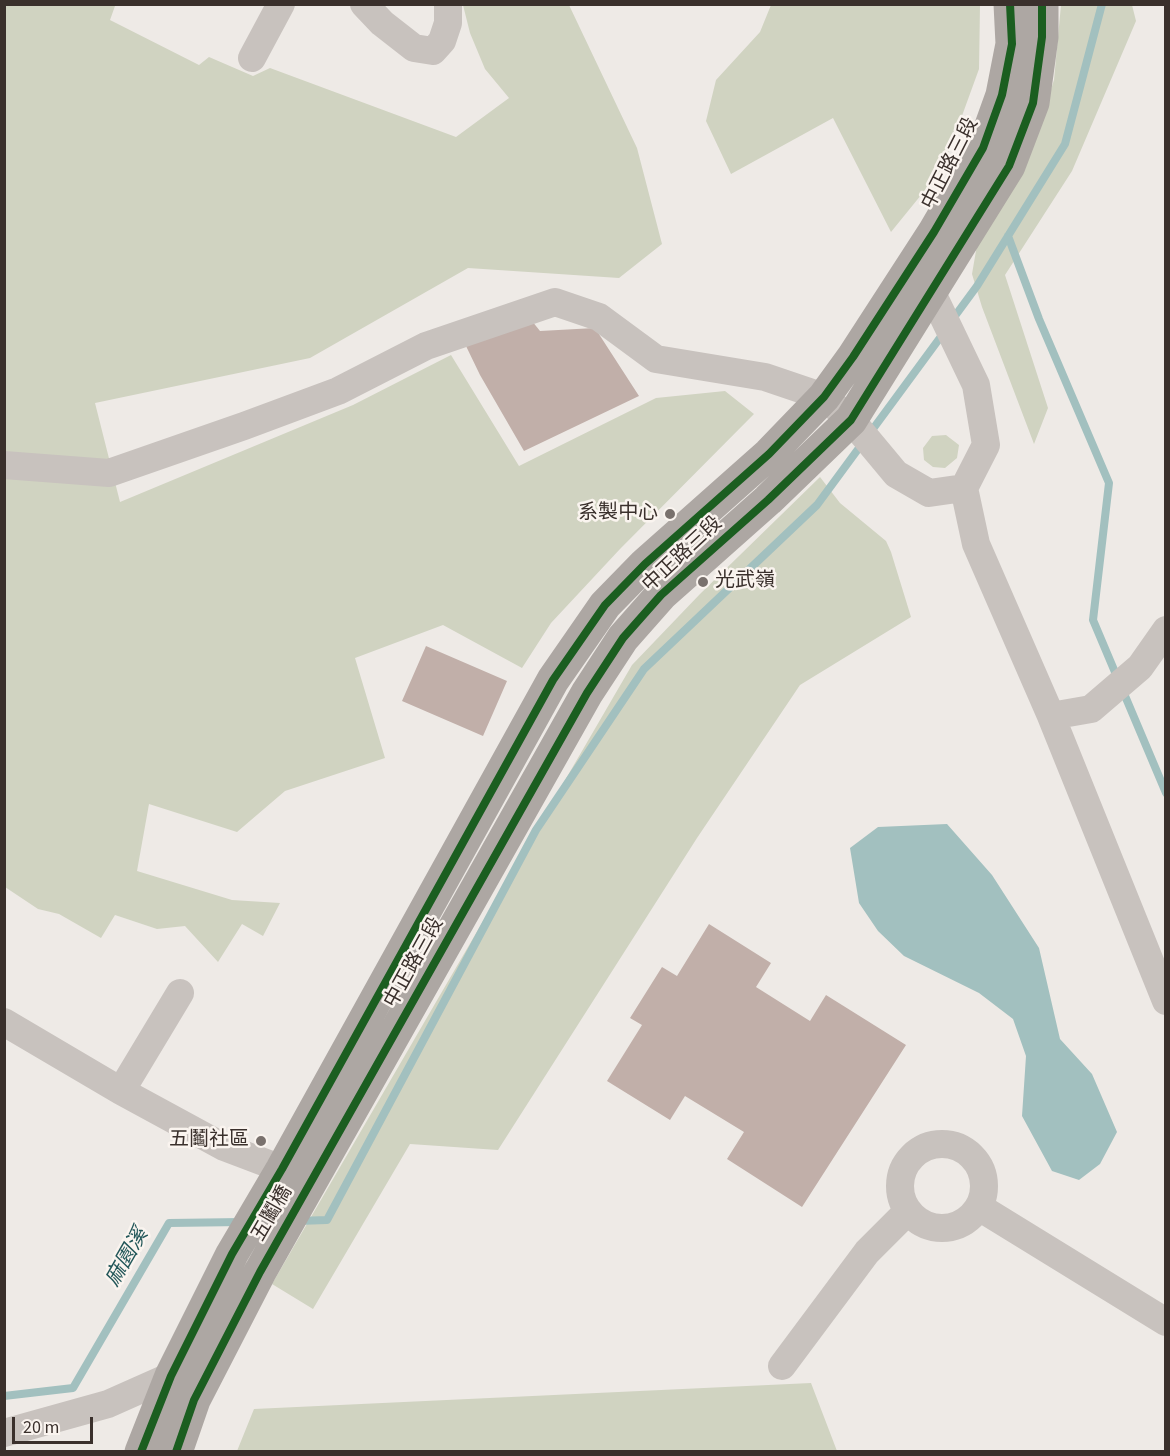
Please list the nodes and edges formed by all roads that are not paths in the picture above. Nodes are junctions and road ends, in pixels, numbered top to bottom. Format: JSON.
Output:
{"nodes":[{"id":1,"x":281,"y":4,"type":"edge"},
{"id":2,"x":364,"y":4,"type":"edge"},
{"id":3,"x":448,"y":4,"type":"edge"},
{"id":4,"x":1010,"y":4,"type":"edge"},
{"id":5,"x":1042,"y":4,"type":"edge"},
{"id":6,"x":252,"y":58,"type":"dead end"},
{"id":7,"x":921,"y":280,"type":"junction"},
{"id":8,"x":824,"y":397,"type":"junction"},
{"id":9,"x":851,"y":420,"type":"junction"},
{"id":10,"x":4,"y":465,"type":"edge"},
{"id":11,"x":964,"y":488,"type":"junction"},
{"id":12,"x":1166,"y":630,"type":"edge"},
{"id":13,"x":1051,"y":716,"type":"junction"},
{"id":14,"x":180,"y":993,"type":"dead end"},
{"id":15,"x":1166,"y":1001,"type":"edge"},
{"id":16,"x":4,"y":1022,"type":"edge"},
{"id":17,"x":121,"y":1091,"type":"junction"},
{"id":18,"x":282,"y":1169,"type":"junction"},
{"id":19,"x":316,"y":1173,"type":"junction"},
{"id":20,"x":979,"y":1207,"type":"junction"},
{"id":21,"x":908,"y":1211,"type":"junction"},
{"id":22,"x":1166,"y":1322,"type":"edge"},
{"id":23,"x":782,"y":1366,"type":"dead end"},
{"id":24,"x":171,"y":1376,"type":"junction"},
{"id":25,"x":4,"y":1433,"type":"edge"},
{"id":26,"x":141,"y":1452,"type":"edge"},
{"id":27,"x":176,"y":1452,"type":"edge"}],
"edges":[{"from":1,"to":6,"type":"street"},
{"from":2,"to":3,"type":"street"},
{"from":4,"to":7,"type":"main road","name":"中正路三段"},
{"from":5,"to":7,"type":"main road","name":"中正路三段"},
{"from":7,"to":8,"type":"main road","name":"中正路三段"},
{"from":7,"to":9,"type":"main road","name":"中正路三段"},
{"from":7,"to":11,"type":"street"},
{"from":8,"to":9,"type":"street"},
{"from":8,"to":10,"type":"street"},
{"from":8,"to":18,"type":"main road","name":"中正路三段"},
{"from":9,"to":11,"type":"street"},
{"from":9,"to":19,"type":"main road","name":"中正路三段"},
{"from":11,"to":13,"type":"street"},
{"from":12,"to":13,"type":"street"},
{"from":13,"to":15,"type":"street"},
{"from":14,"to":17,"type":"street"},
{"from":16,"to":17,"type":"street"},
{"from":17,"to":18,"type":"street"},
{"from":18,"to":19,"type":"street"},
{"from":18,"to":24,"type":"main road","name":"五鬮橋"},
{"from":19,"to":27,"type":"main road","name":"五鬮橋"},
{"from":20,"to":21,"type":"street"},
{"from":20,"to":21,"type":"street"},
{"from":20,"to":22,"type":"street"},
{"from":21,"to":23,"type":"street"},
{"from":24,"to":25,"type":"street"},
{"from":24,"to":26,"type":"main road"}]}
